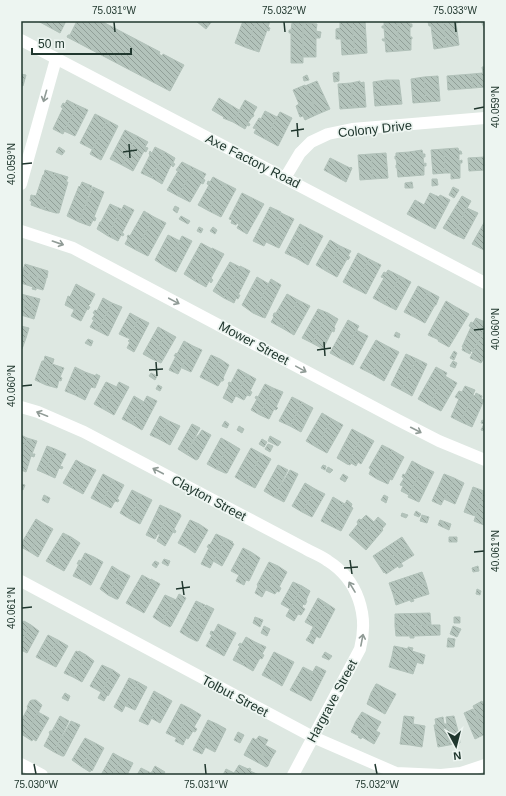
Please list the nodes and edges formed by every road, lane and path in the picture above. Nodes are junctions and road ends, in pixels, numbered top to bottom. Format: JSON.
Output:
{"nodes":[{"id":1,"x":21,"y":40,"type":"edge"},
{"id":2,"x":56,"y":59,"type":"junction"},
{"id":3,"x":485,"y":118,"type":"edge"},
{"id":4,"x":285,"y":178,"type":"junction"},
{"id":5,"x":21,"y":184,"type":"edge"},
{"id":6,"x":21,"y":231,"type":"edge"},
{"id":7,"x":485,"y":283,"type":"edge"},
{"id":8,"x":21,"y":407,"type":"edge"},
{"id":9,"x":485,"y":460,"type":"edge"},
{"id":10,"x":21,"y":582,"type":"edge"},
{"id":11,"x":363,"y":624,"type":"joint"},
{"id":12,"x":313,"y":737,"type":"junction"},
{"id":13,"x":21,"y":764,"type":"edge"},
{"id":14,"x":485,"y":765,"type":"edge"},
{"id":15,"x":42,"y":775,"type":"edge"},
{"id":16,"x":293,"y":775,"type":"edge"}],
"edges":[{"from":1,"to":2,"type":"street","name":"Axe Factory Road"},
{"from":2,"to":4,"type":"street","name":"Axe Factory Road"},
{"from":2,"to":5,"type":"street","one_way":true},
{"from":3,"to":4,"type":"street","name":"Colony Drive"},
{"from":4,"to":7,"type":"street","name":"Axe Factory Road"},
{"from":6,"to":9,"type":"street","name":"Mower Street","one_way":true},
{"from":11,"to":8,"type":"street","name":"Clayton Street","one_way":true},
{"from":10,"to":12,"type":"street","name":"Tolbut Street"},
{"from":12,"to":11,"type":"street","name":"Hargrave Street","one_way":true},
{"from":12,"to":14,"type":"street","name":"Tolbut Street"},
{"from":12,"to":16,"type":"street","name":"Hargrave Street"},
{"from":13,"to":15,"type":"street"}]}
